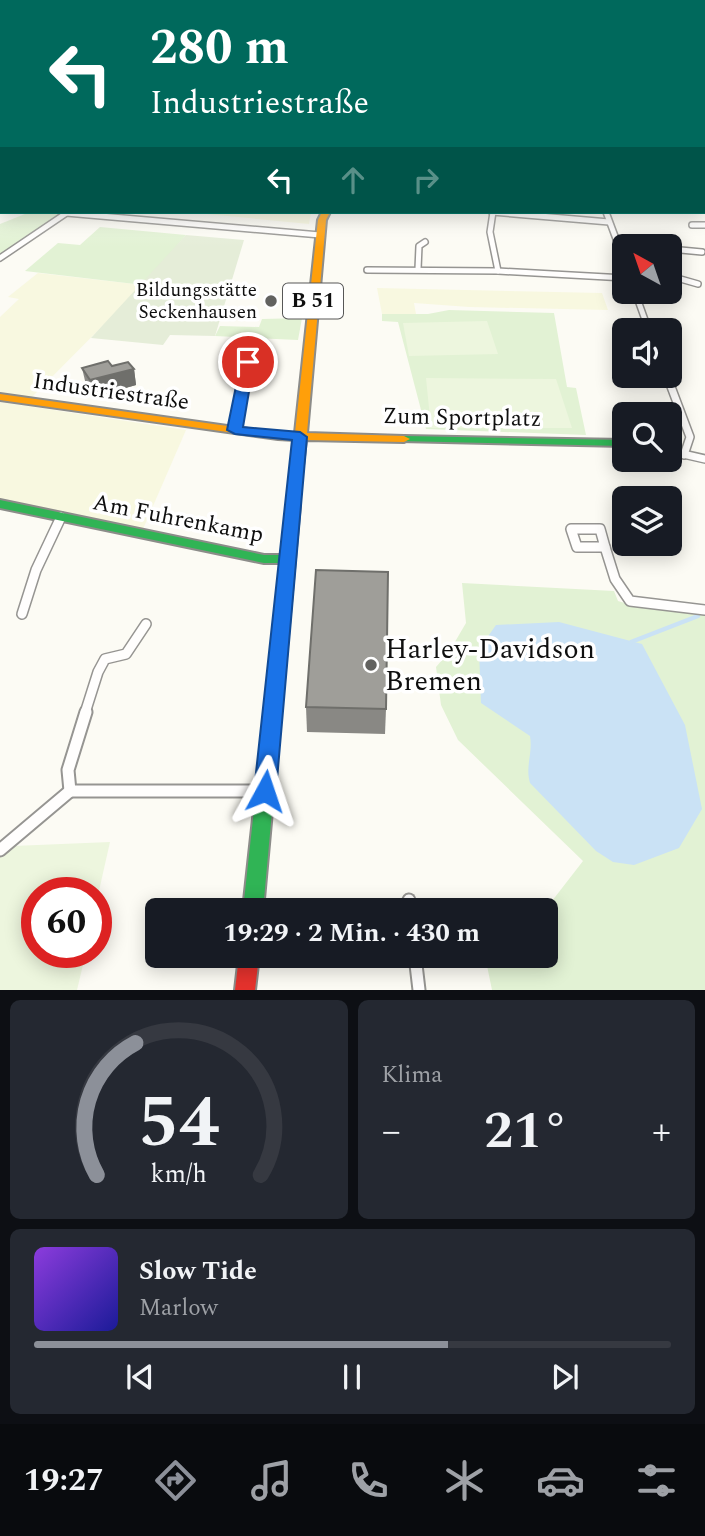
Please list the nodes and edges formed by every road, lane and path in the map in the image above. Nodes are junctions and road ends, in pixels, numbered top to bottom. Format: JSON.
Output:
{"nodes":[{"id":1,"x":64,"y":214,"type":"edge"},
{"id":2,"x":89,"y":214,"type":"edge"},
{"id":3,"x":323,"y":214,"type":"edge"},
{"id":4,"x":492,"y":214,"type":"edge"},
{"id":5,"x":515,"y":214,"type":"edge"},
{"id":6,"x":607,"y":214,"type":"edge"},
{"id":7,"x":609,"y":222,"type":"junction"},
{"id":8,"x":692,"y":225,"type":"dead end"},
{"id":9,"x":705,"y":225,"type":"edge"},
{"id":10,"x":614,"y":234,"type":"edge"},
{"id":11,"x":320,"y":235,"type":"junction"},
{"id":12,"x":425,"y":242,"type":"dead end"},
{"id":13,"x":682,"y":250,"type":"edge"},
{"id":14,"x":702,"y":252,"type":"dead end"},
{"id":15,"x":0,"y":258,"type":"edge"},
{"id":16,"x":418,"y":269,"type":"junction"},
{"id":17,"x":367,"y":270,"type":"dead end"},
{"id":18,"x":498,"y":271,"type":"junction"},
{"id":19,"x":612,"y":277,"type":"edge"},
{"id":20,"x":682,"y":279,"type":"edge"},
{"id":21,"x":698,"y":284,"type":"dead end"},
{"id":22,"x":248,"y":362,"type":"dead end"},
{"id":23,"x":672,"y":388,"type":"edge"},
{"id":24,"x":0,"y":397,"type":"edge"},
{"id":25,"x":235,"y":430,"type":"junction"},
{"id":26,"x":300,"y":437,"type":"junction"},
{"id":27,"x":612,"y":443,"type":"edge"},
{"id":28,"x":684,"y":455,"type":"joint"},
{"id":29,"x":705,"y":459,"type":"edge"},
{"id":30,"x":0,"y":504,"type":"edge"},
{"id":31,"x":61,"y":517,"type":"junction"},
{"id":32,"x":606,"y":547,"type":"dead end"},
{"id":33,"x":288,"y":559,"type":"junction"},
{"id":34,"x":705,"y":610,"type":"edge"},
{"id":35,"x":22,"y":614,"type":"dead end"},
{"id":36,"x":146,"y":624,"type":"dead end"},
{"id":37,"x":70,"y":791,"type":"junction"},
{"id":38,"x":265,"y":791,"type":"junction"},
{"id":39,"x":0,"y":850,"type":"edge"},
{"id":40,"x":254,"y":898,"type":"edge"},
{"id":41,"x":248,"y":968,"type":"edge"},
{"id":42,"x":416,"y":968,"type":"edge"},
{"id":43,"x":245,"y":990,"type":"edge"},
{"id":44,"x":419,"y":990,"type":"edge"}],
"edges":[{"from":1,"to":15,"type":"street"},
{"from":2,"to":11,"type":"street"},
{"from":3,"to":11,"type":"main road","number":"B 51"},
{"from":4,"to":18,"type":"street"},
{"from":5,"to":7,"type":"street"},
{"from":6,"to":7,"type":"street"},
{"from":7,"to":10,"type":"street"},
{"from":8,"to":9,"type":"street"},
{"from":11,"to":26,"type":"main road","number":"B 51"},
{"from":12,"to":16,"type":"street"},
{"from":13,"to":14,"type":"street"},
{"from":16,"to":17,"type":"street"},
{"from":16,"to":18,"type":"street"},
{"from":18,"to":19,"type":"street"},
{"from":20,"to":21,"type":"street"},
{"from":22,"to":25,"type":"street"},
{"from":23,"to":28,"type":"street"},
{"from":24,"to":25,"type":"main road","name":"Industriestraße"},
{"from":25,"to":26,"type":"main road","name":"Industriestraße"},
{"from":26,"to":27,"type":"main road","name":"Zum Sportplatz"},
{"from":26,"to":33,"type":"main road","number":"B 51"},
{"from":28,"to":29,"type":"street"},
{"from":30,"to":31,"type":"main road","name":"Am Fuhrenkamp"},
{"from":31,"to":33,"type":"main road","name":"Am Fuhrenkamp"},
{"from":31,"to":35,"type":"street","name":"Am Fuhrenkamp"},
{"from":32,"to":34,"type":"street"},
{"from":33,"to":38,"type":"main road","number":"B 51"},
{"from":36,"to":37,"type":"street"},
{"from":37,"to":38,"type":"street"},
{"from":37,"to":39,"type":"street"},
{"from":38,"to":40,"type":"main road","number":"B 51"},
{"from":41,"to":43,"type":"main road"},
{"from":42,"to":44,"type":"street"}]}
